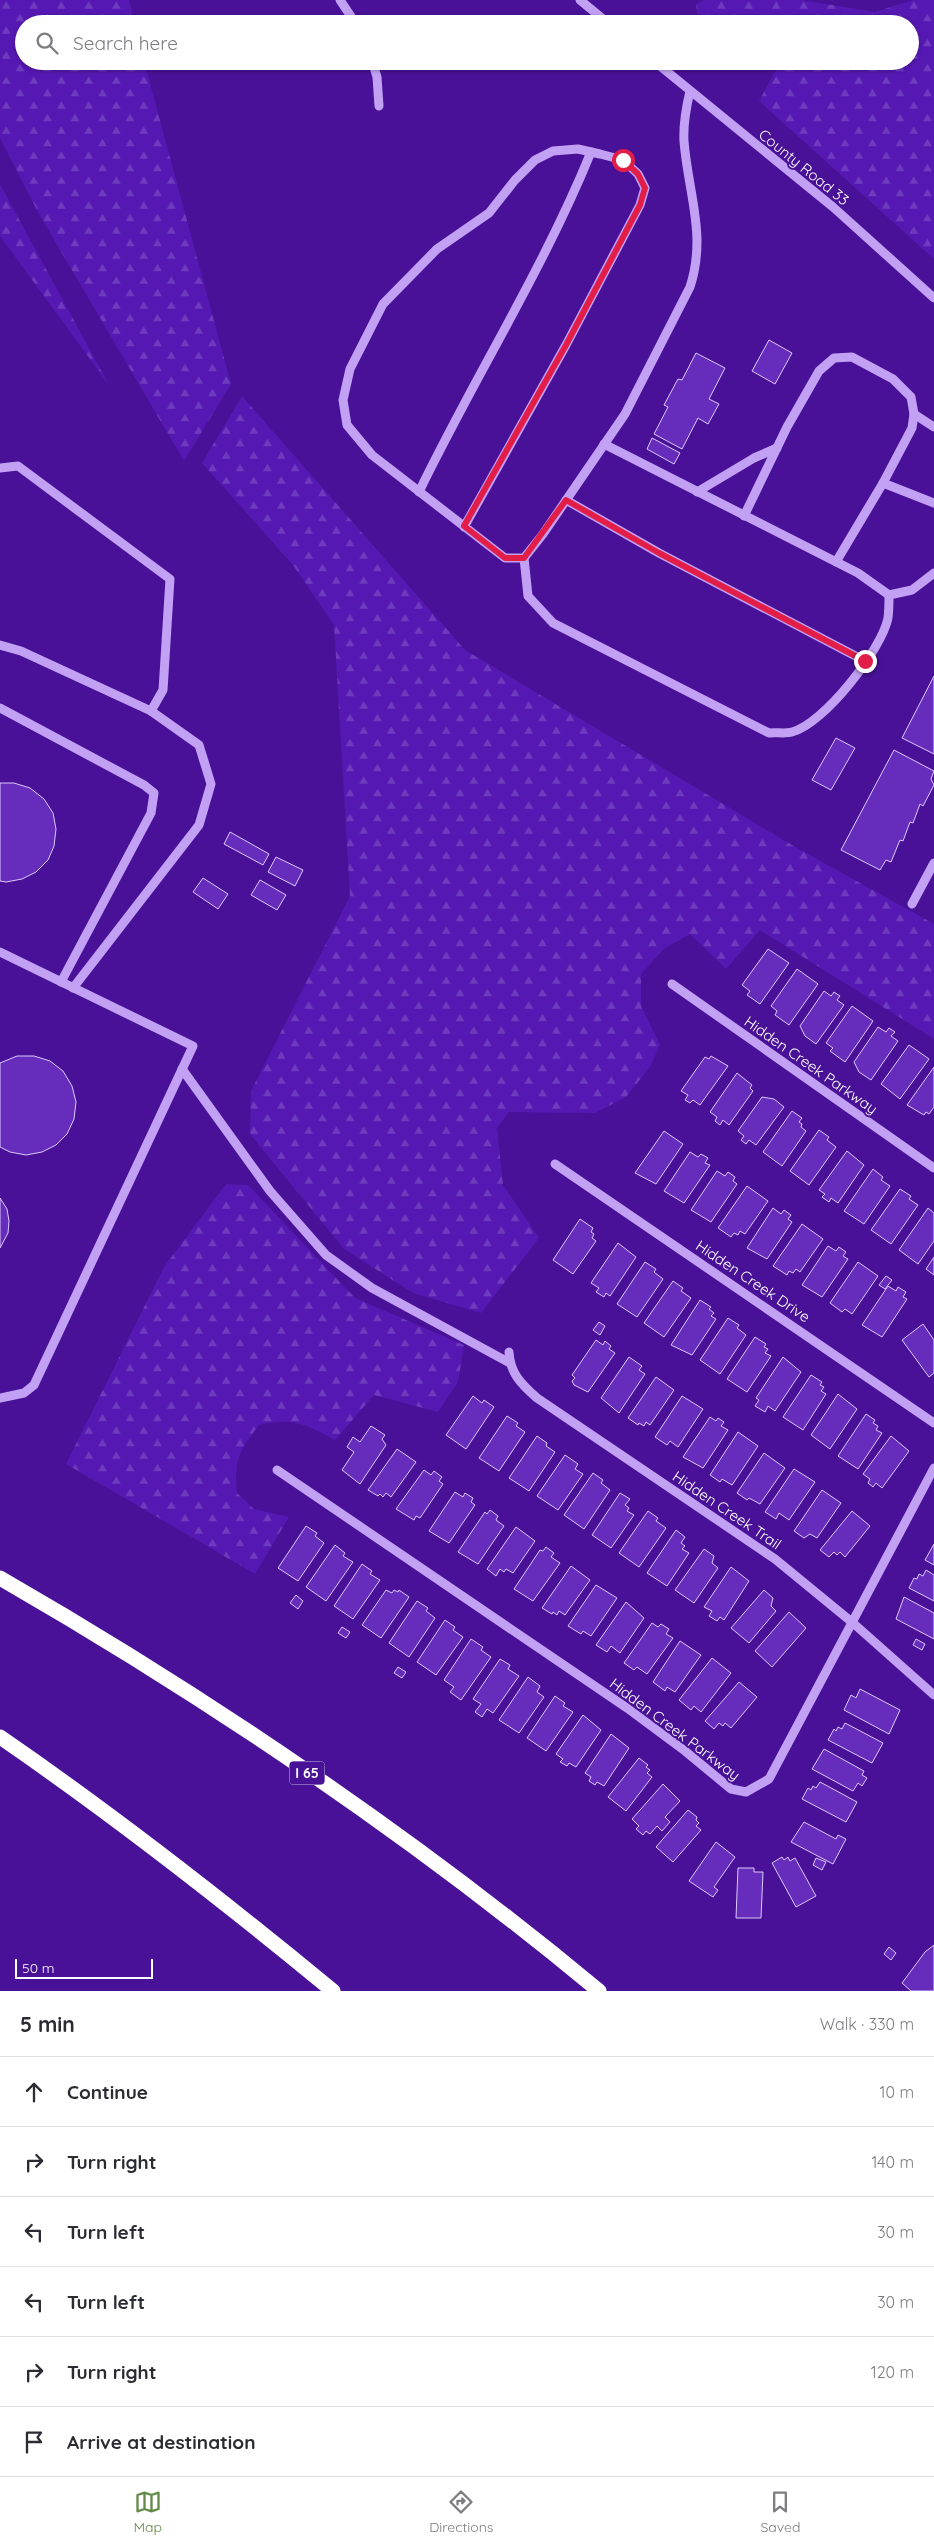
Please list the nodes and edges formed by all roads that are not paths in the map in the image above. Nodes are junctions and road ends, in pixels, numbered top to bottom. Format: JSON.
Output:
{"nodes":[{"id":1,"x":340,"y":0,"type":"edge"},
{"id":2,"x":580,"y":0,"type":"edge"},
{"id":3,"x":350,"y":15,"type":"edge"},
{"id":4,"x":598,"y":15,"type":"edge"},
{"id":5,"x":375,"y":70,"type":"edge"},
{"id":6,"x":664,"y":70,"type":"edge"},
{"id":7,"x":690,"y":92,"type":"junction"},
{"id":8,"x":379,"y":106,"type":"dead end"},
{"id":9,"x":591,"y":152,"type":"junction"},
{"id":10,"x":934,"y":298,"type":"edge"},
{"id":11,"x":914,"y":414,"type":"junction"},
{"id":12,"x":934,"y":427,"type":"edge"},
{"id":13,"x":604,"y":444,"type":"junction"},
{"id":14,"x":777,"y":448,"type":"junction"},
{"id":15,"x":0,"y":468,"type":"edge"},
{"id":16,"x":883,"y":483,"type":"junction"},
{"id":17,"x":419,"y":492,"type":"junction"},
{"id":18,"x":697,"y":492,"type":"junction"},
{"id":19,"x":566,"y":500,"type":"junction"},
{"id":20,"x":934,"y":504,"type":"edge"},
{"id":21,"x":744,"y":516,"type":"junction"},
{"id":22,"x":464,"y":526,"type":"junction"},
{"id":23,"x":524,"y":558,"type":"junction"},
{"id":24,"x":836,"y":562,"type":"junction"},
{"id":25,"x":934,"y":573,"type":"edge"},
{"id":26,"x":889,"y":595,"type":"junction"},
{"id":27,"x":0,"y":645,"type":"edge"},
{"id":28,"x":865,"y":661,"type":"junction"},
{"id":29,"x":0,"y":708,"type":"edge"},
{"id":30,"x":151,"y":711,"type":"junction"},
{"id":31,"x":934,"y":863,"type":"edge"},
{"id":32,"x":912,"y":904,"type":"dead end"},
{"id":33,"x":0,"y":952,"type":"edge"},
{"id":34,"x":61,"y":982,"type":"junction"},
{"id":35,"x":672,"y":984,"type":"dead end"},
{"id":36,"x":73,"y":988,"type":"junction"},
{"id":37,"x":182,"y":1069,"type":"junction"},
{"id":38,"x":555,"y":1164,"type":"dead end"},
{"id":39,"x":934,"y":1168,"type":"edge"},
{"id":40,"x":509,"y":1352,"type":"dead end"},
{"id":41,"x":510,"y":1363,"type":"junction"},
{"id":42,"x":0,"y":1398,"type":"edge"},
{"id":43,"x":934,"y":1423,"type":"edge"},
{"id":44,"x":934,"y":1468,"type":"edge"},
{"id":45,"x":276,"y":1470,"type":"dead end"},
{"id":46,"x":0,"y":1578,"type":"edge"},
{"id":47,"x":853,"y":1623,"type":"junction"},
{"id":48,"x":934,"y":1695,"type":"edge"},
{"id":49,"x":0,"y":1736,"type":"edge"},
{"id":50,"x":333,"y":1991,"type":"edge"},
{"id":51,"x":600,"y":1991,"type":"edge"}],
"edges":[{"from":1,"to":3,"type":"street"},
{"from":2,"to":4,"type":"street"},
{"from":5,"to":8,"type":"street"},
{"from":6,"to":7,"type":"street","name":"County Road 33"},
{"from":7,"to":10,"type":"street","name":"County Road 33"},
{"from":7,"to":13,"type":"street"},
{"from":9,"to":17,"type":"street"},
{"from":9,"to":17,"type":"street"},
{"from":9,"to":22,"type":"street"},
{"from":11,"to":12,"type":"street"},
{"from":11,"to":14,"type":"street"},
{"from":11,"to":16,"type":"street"},
{"from":13,"to":18,"type":"street"},
{"from":13,"to":19,"type":"street"},
{"from":14,"to":18,"type":"street"},
{"from":14,"to":21,"type":"street"},
{"from":15,"to":30,"type":"street"},
{"from":16,"to":20,"type":"street"},
{"from":16,"to":24,"type":"street"},
{"from":17,"to":22,"type":"street"},
{"from":18,"to":21,"type":"street"},
{"from":19,"to":23,"type":"street"},
{"from":19,"to":28,"type":"street"},
{"from":21,"to":24,"type":"street"},
{"from":22,"to":23,"type":"street"},
{"from":23,"to":28,"type":"street"},
{"from":24,"to":26,"type":"street"},
{"from":25,"to":26,"type":"street"},
{"from":26,"to":28,"type":"street"},
{"from":27,"to":30,"type":"street"},
{"from":29,"to":34,"type":"street"},
{"from":30,"to":36,"type":"street"},
{"from":31,"to":32,"type":"street"},
{"from":33,"to":34,"type":"street"},
{"from":34,"to":36,"type":"street"},
{"from":35,"to":39,"type":"street","name":"Hidden Creek Parkway"},
{"from":36,"to":37,"type":"street"},
{"from":37,"to":41,"type":"street"},
{"from":37,"to":42,"type":"street"},
{"from":38,"to":43,"type":"street","name":"Hidden Creek Drive"},
{"from":40,"to":41,"type":"street","name":"Hidden Creek Trail"},
{"from":41,"to":47,"type":"street","name":"Hidden Creek Trail"},
{"from":44,"to":47,"type":"street","name":"Hidden Creek Parkway"},
{"from":45,"to":47,"type":"street","name":"Hidden Creek Parkway"},
{"from":46,"to":51,"type":"highway","number":"I 65"},
{"from":47,"to":48,"type":"street","name":"Hidden Creek Trail"},
{"from":49,"to":50,"type":"highway"}]}
